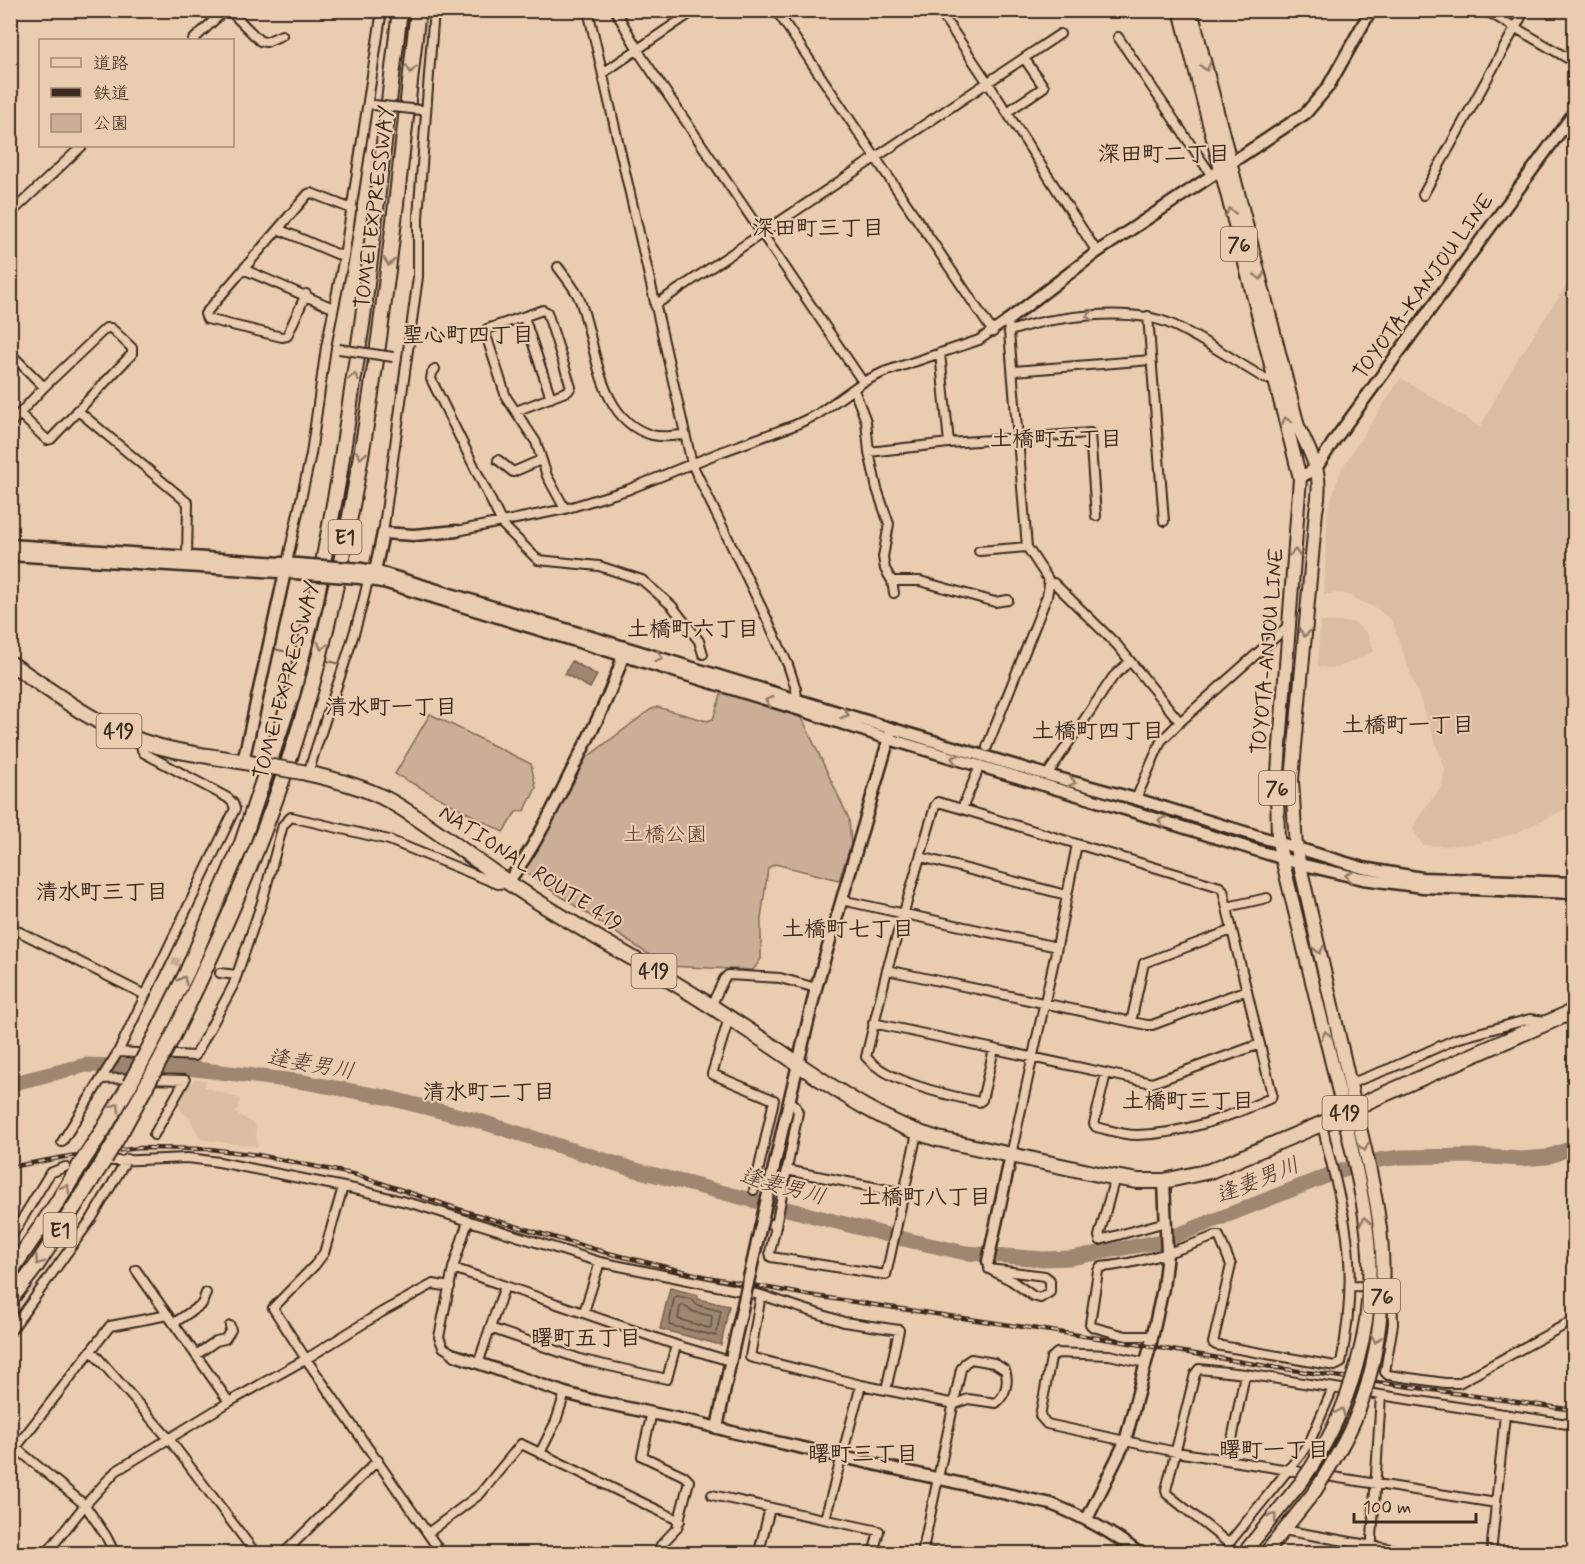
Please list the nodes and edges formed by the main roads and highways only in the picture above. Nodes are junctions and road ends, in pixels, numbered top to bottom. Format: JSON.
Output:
{"nodes":[{"id":1,"x":400,"y":10,"type":"edge"},
{"id":2,"x":418,"y":10,"type":"edge"},
{"id":3,"x":1180,"y":10,"type":"edge"},
{"id":4,"x":1191,"y":10,"type":"edge"},
{"id":5,"x":10,"y":663,"type":"edge"},
{"id":6,"x":1575,"y":1011,"type":"edge"},
{"id":7,"x":1346,"y":1088,"type":"junction"},
{"id":8,"x":10,"y":1272,"type":"edge"},
{"id":9,"x":10,"y":1300,"type":"edge"},
{"id":10,"x":1243,"y":1554,"type":"edge"},
{"id":11,"x":1265,"y":1554,"type":"edge"}],
"edges":[{"from":8,"to":1,"type":"highway","name":"TOMEI EXPRESSWAY","number":"E1","one_way":true,"bridge":true},
{"from":2,"to":9,"type":"highway","name":"TOMEI EXPRESSWAY","number":"E1","one_way":true,"bridge":true},
{"from":7,"to":3,"type":"main road","name":"TOYOTA-ANJOU LINE","number":"76","one_way":true},
{"from":4,"to":7,"type":"main road","name":"TOYOTA-ANJOU LINE","number":"76","one_way":true},
{"from":5,"to":6,"type":"highway","name":"NATIONAL ROUTE 419","number":"419","bridge":true},
{"from":10,"to":7,"type":"main road","name":"TOYOTA-ANJOU LINE","number":"76","one_way":true,"bridge":true},
{"from":7,"to":11,"type":"main road","name":"TOYOTA-ANJOU LINE","number":"76","one_way":true,"bridge":true}]}
